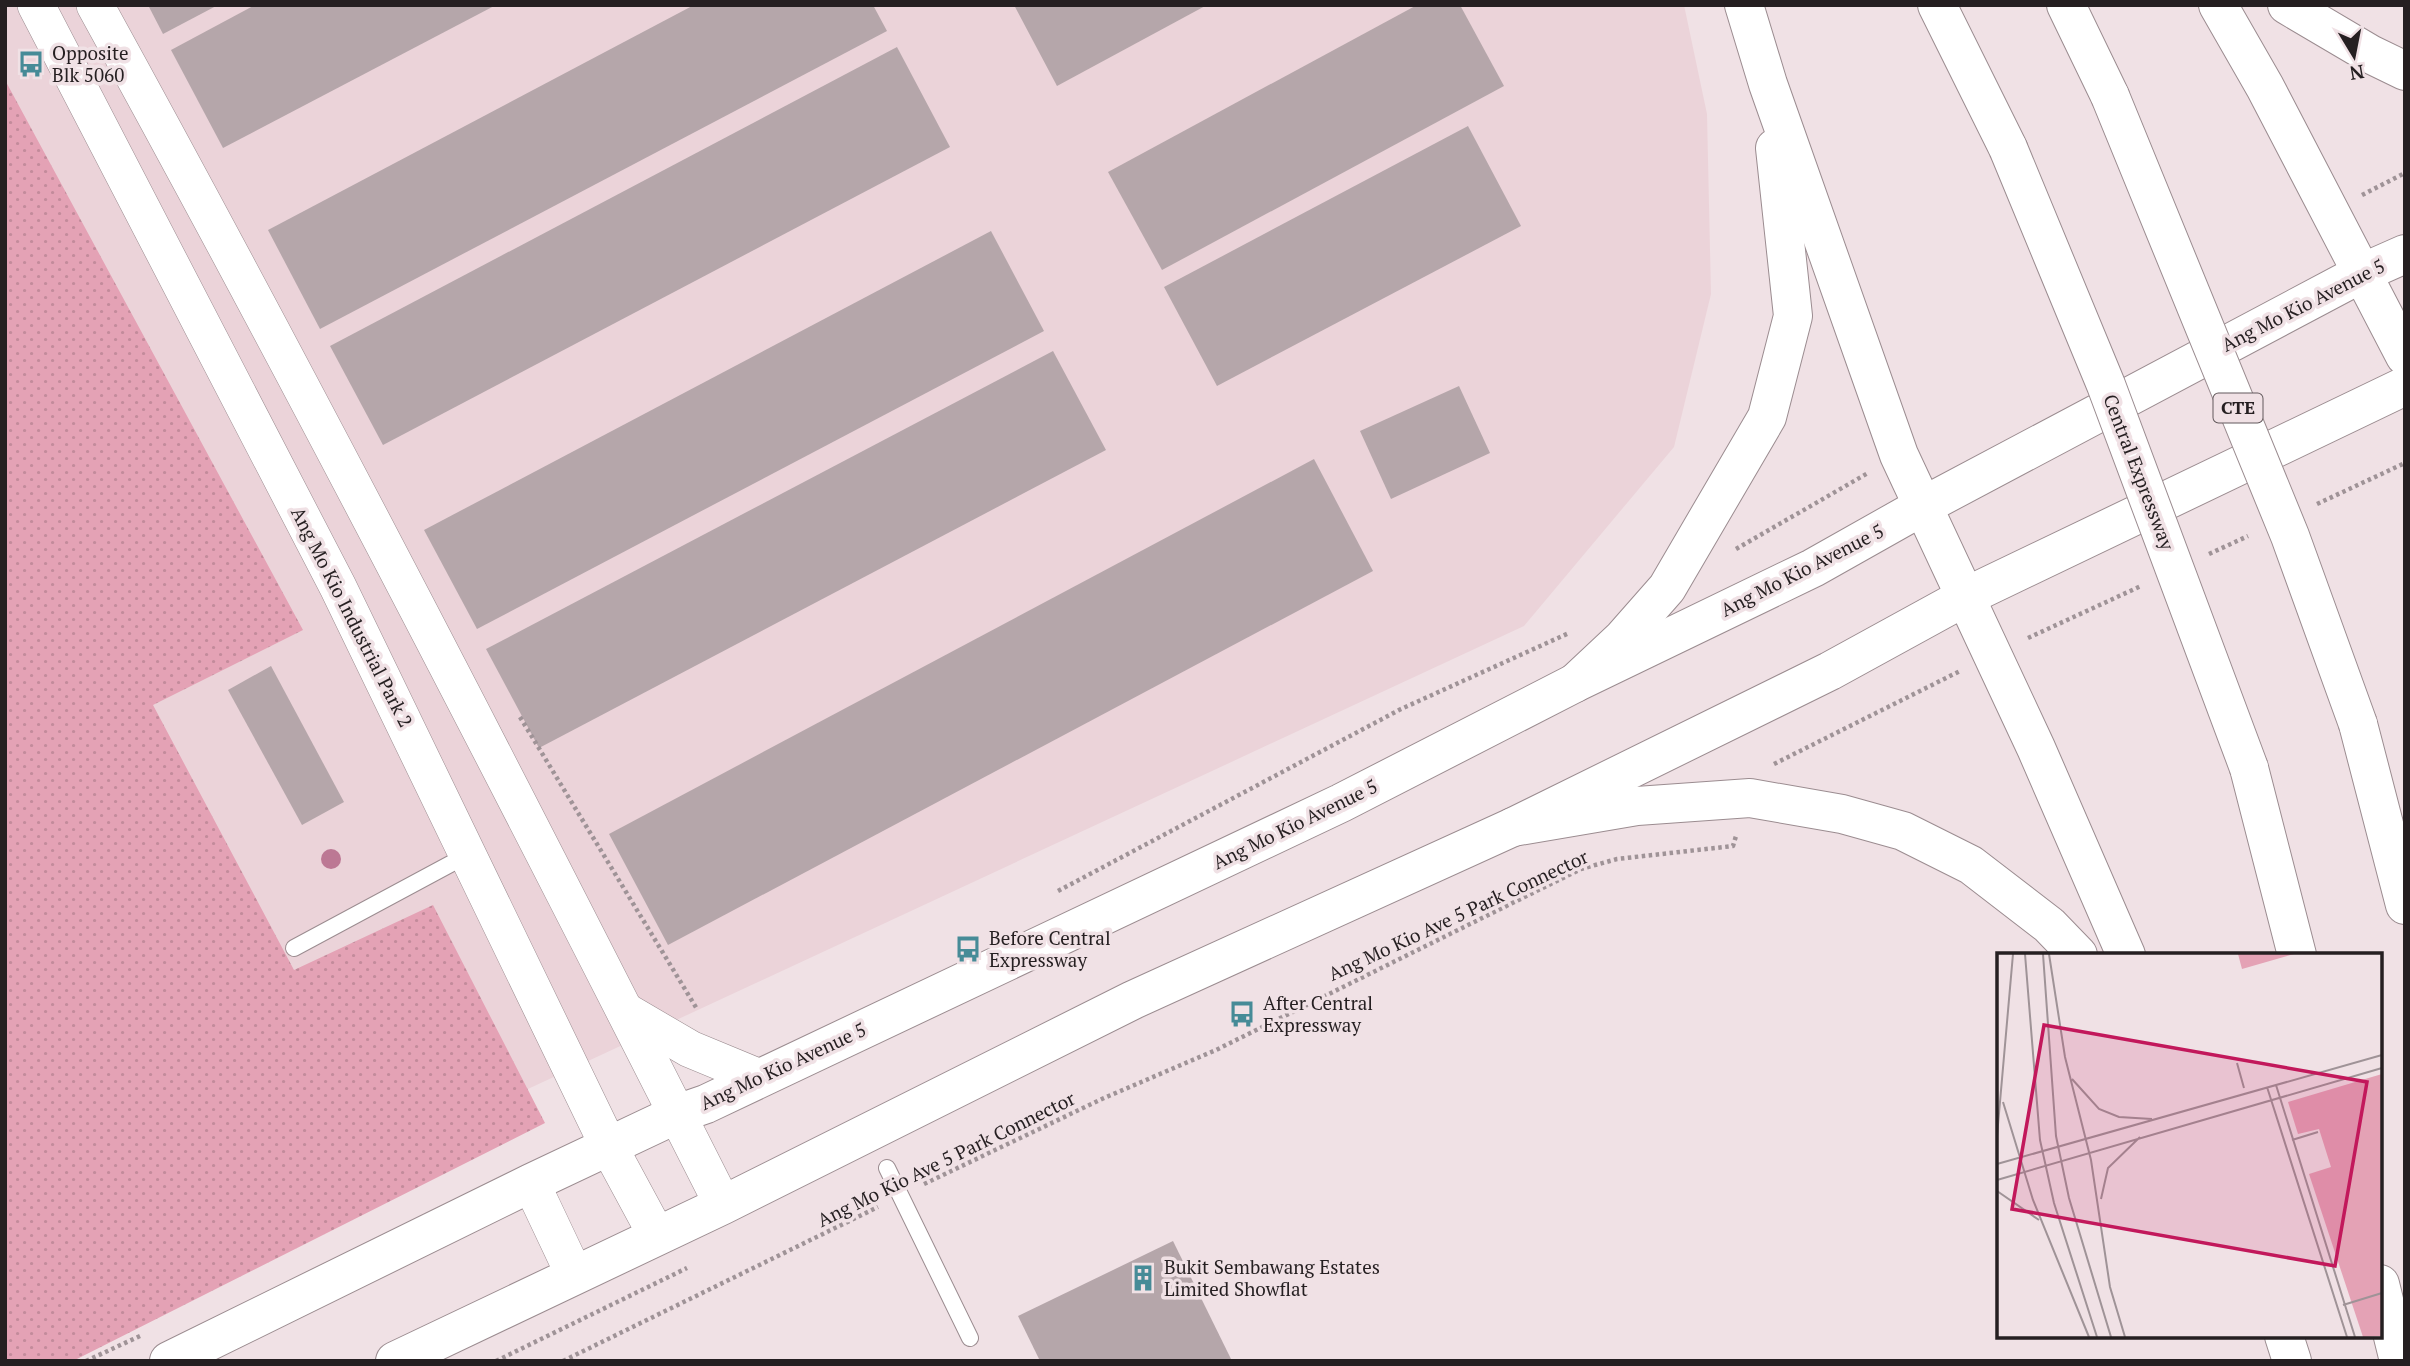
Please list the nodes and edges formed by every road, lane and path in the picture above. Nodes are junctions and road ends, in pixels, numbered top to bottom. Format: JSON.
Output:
{"nodes":[{"id":1,"x":36,"y":5,"type":"edge"},
{"id":2,"x":96,"y":5,"type":"edge"},
{"id":3,"x":1744,"y":5,"type":"edge"},
{"id":4,"x":1937,"y":5,"type":"edge"},
{"id":5,"x":2066,"y":5,"type":"edge"},
{"id":6,"x":2218,"y":5,"type":"edge"},
{"id":7,"x":2287,"y":5,"type":"edge"},
{"id":8,"x":2405,"y":71,"type":"edge"},
{"id":9,"x":1768,"y":83,"type":"junction"},
{"id":10,"x":2405,"y":173,"type":"edge"},
{"id":11,"x":2330,"y":212,"type":"junction"},
{"id":12,"x":2405,"y":254,"type":"edge"},
{"id":13,"x":2362,"y":273,"type":"junction"},
{"id":14,"x":2405,"y":356,"type":"edge"},
{"id":15,"x":2405,"y":386,"type":"edge"},
{"id":16,"x":1899,"y":455,"type":"junction"},
{"id":17,"x":1923,"y":506,"type":"junction"},
{"id":18,"x":1727,"y":554,"type":"dead end"},
{"id":19,"x":1965,"y":597,"type":"junction"},
{"id":20,"x":1578,"y":629,"type":"dead end"},
{"id":21,"x":1992,"y":655,"type":"junction"},
{"id":22,"x":1575,"y":683,"type":"junction"},
{"id":23,"x":1750,"y":798,"type":"junction"},
{"id":24,"x":1513,"y":827,"type":"junction"},
{"id":25,"x":469,"y":854,"type":"junction"},
{"id":26,"x":1057,"y":892,"type":"dead end"},
{"id":27,"x":2405,"y":905,"type":"edge"},
{"id":28,"x":294,"y":948,"type":"dead end"},
{"id":29,"x":2076,"y":953,"type":"edge"},
{"id":30,"x":2125,"y":953,"type":"edge"},
{"id":31,"x":2296,"y":953,"type":"edge"},
{"id":32,"x":625,"y":1011,"type":"junction"},
{"id":33,"x":760,"y":1078,"type":"junction"},
{"id":34,"x":677,"y":1114,"type":"junction"},
{"id":35,"x":609,"y":1147,"type":"junction"},
{"id":36,"x":887,"y":1168,"type":"dead end"},
{"id":37,"x":531,"y":1183,"type":"junction"},
{"id":38,"x":900,"y":1196,"type":"junction"},
{"id":39,"x":723,"y":1205,"type":"junction"},
{"id":40,"x":656,"y":1234,"type":"junction"},
{"id":41,"x":691,"y":1266,"type":"dead end"},
{"id":42,"x":574,"y":1274,"type":"junction"},
{"id":43,"x":2382,"y":1292,"type":"edge"},
{"id":44,"x":970,"y":1338,"type":"dead end"},
{"id":45,"x":2285,"y":1338,"type":"edge"},
{"id":46,"x":169,"y":1361,"type":"edge"},
{"id":47,"x":395,"y":1361,"type":"edge"},
{"id":48,"x":496,"y":1361,"type":"edge"},
{"id":49,"x":563,"y":1361,"type":"edge"},
{"id":50,"x":2292,"y":1361,"type":"edge"},
{"id":51,"x":2399,"y":1361,"type":"edge"}],
"edges":[{"from":1,"to":25,"type":"street","name":"Ang Mo Kio Industrial Park 2"},
{"from":2,"to":32,"type":"street"},
{"from":3,"to":9,"type":"main road"},
{"from":4,"to":31,"type":"main road","name":"Central Expressway","bridge":true},
{"from":5,"to":27,"type":"main road","number":"CTE","bridge":true},
{"from":6,"to":11,"type":"main road"},
{"from":7,"to":8,"type":"main road"},
{"from":9,"to":16,"type":"main road"},
{"from":9,"to":22,"type":"main road"},
{"from":10,"to":11,"type":"path"},
{"from":11,"to":13,"type":"main road"},
{"from":12,"to":13,"type":"main road","name":"Ang Mo Kio Avenue 5"},
{"from":13,"to":14,"type":"main road"},
{"from":13,"to":17,"type":"main road","name":"Ang Mo Kio Avenue 5"},
{"from":15,"to":19,"type":"main road"},
{"from":16,"to":17,"type":"main road"},
{"from":16,"to":18,"type":"path"},
{"from":17,"to":19,"type":"main road"},
{"from":17,"to":22,"type":"main road","name":"Ang Mo Kio Avenue 5"},
{"from":19,"to":21,"type":"main road"},
{"from":19,"to":24,"type":"main road"},
{"from":20,"to":26,"type":"path"},
{"from":21,"to":23,"type":"path","name":"Ang Mo Kio Ave 5 Park Connector"},
{"from":21,"to":30,"type":"main road"},
{"from":22,"to":33,"type":"main road","name":"Ang Mo Kio Avenue 5"},
{"from":23,"to":24,"type":"main road"},
{"from":23,"to":29,"type":"main road"},
{"from":23,"to":38,"type":"path","name":"Ang Mo Kio Ave 5 Park Connector"},
{"from":24,"to":39,"type":"main road"},
{"from":25,"to":28,"type":"lane"},
{"from":25,"to":35,"type":"street","name":"Ang Mo Kio Industrial Park 2"},
{"from":32,"to":33,"type":"street"},
{"from":32,"to":34,"type":"street"},
{"from":33,"to":34,"type":"main road","name":"Ang Mo Kio Avenue 5"},
{"from":34,"to":35,"type":"main road","name":"Ang Mo Kio Avenue 5"},
{"from":34,"to":39,"type":"street"},
{"from":35,"to":37,"type":"main road","name":"Ang Mo Kio Avenue 5"},
{"from":35,"to":40,"type":"street","name":"Ang Mo Kio Industrial Park 2"},
{"from":36,"to":38,"type":"lane"},
{"from":37,"to":42,"type":"street"},
{"from":37,"to":46,"type":"main road","name":"Ang Mo Kio Avenue 5"},
{"from":38,"to":44,"type":"lane"},
{"from":38,"to":49,"type":"path","name":"Ang Mo Kio Ave 5 Park Connector"},
{"from":39,"to":40,"type":"main road"},
{"from":40,"to":42,"type":"main road"},
{"from":41,"to":48,"type":"path"},
{"from":42,"to":47,"type":"main road"},
{"from":43,"to":51,"type":"main road"},
{"from":45,"to":50,"type":"main road"}]}
